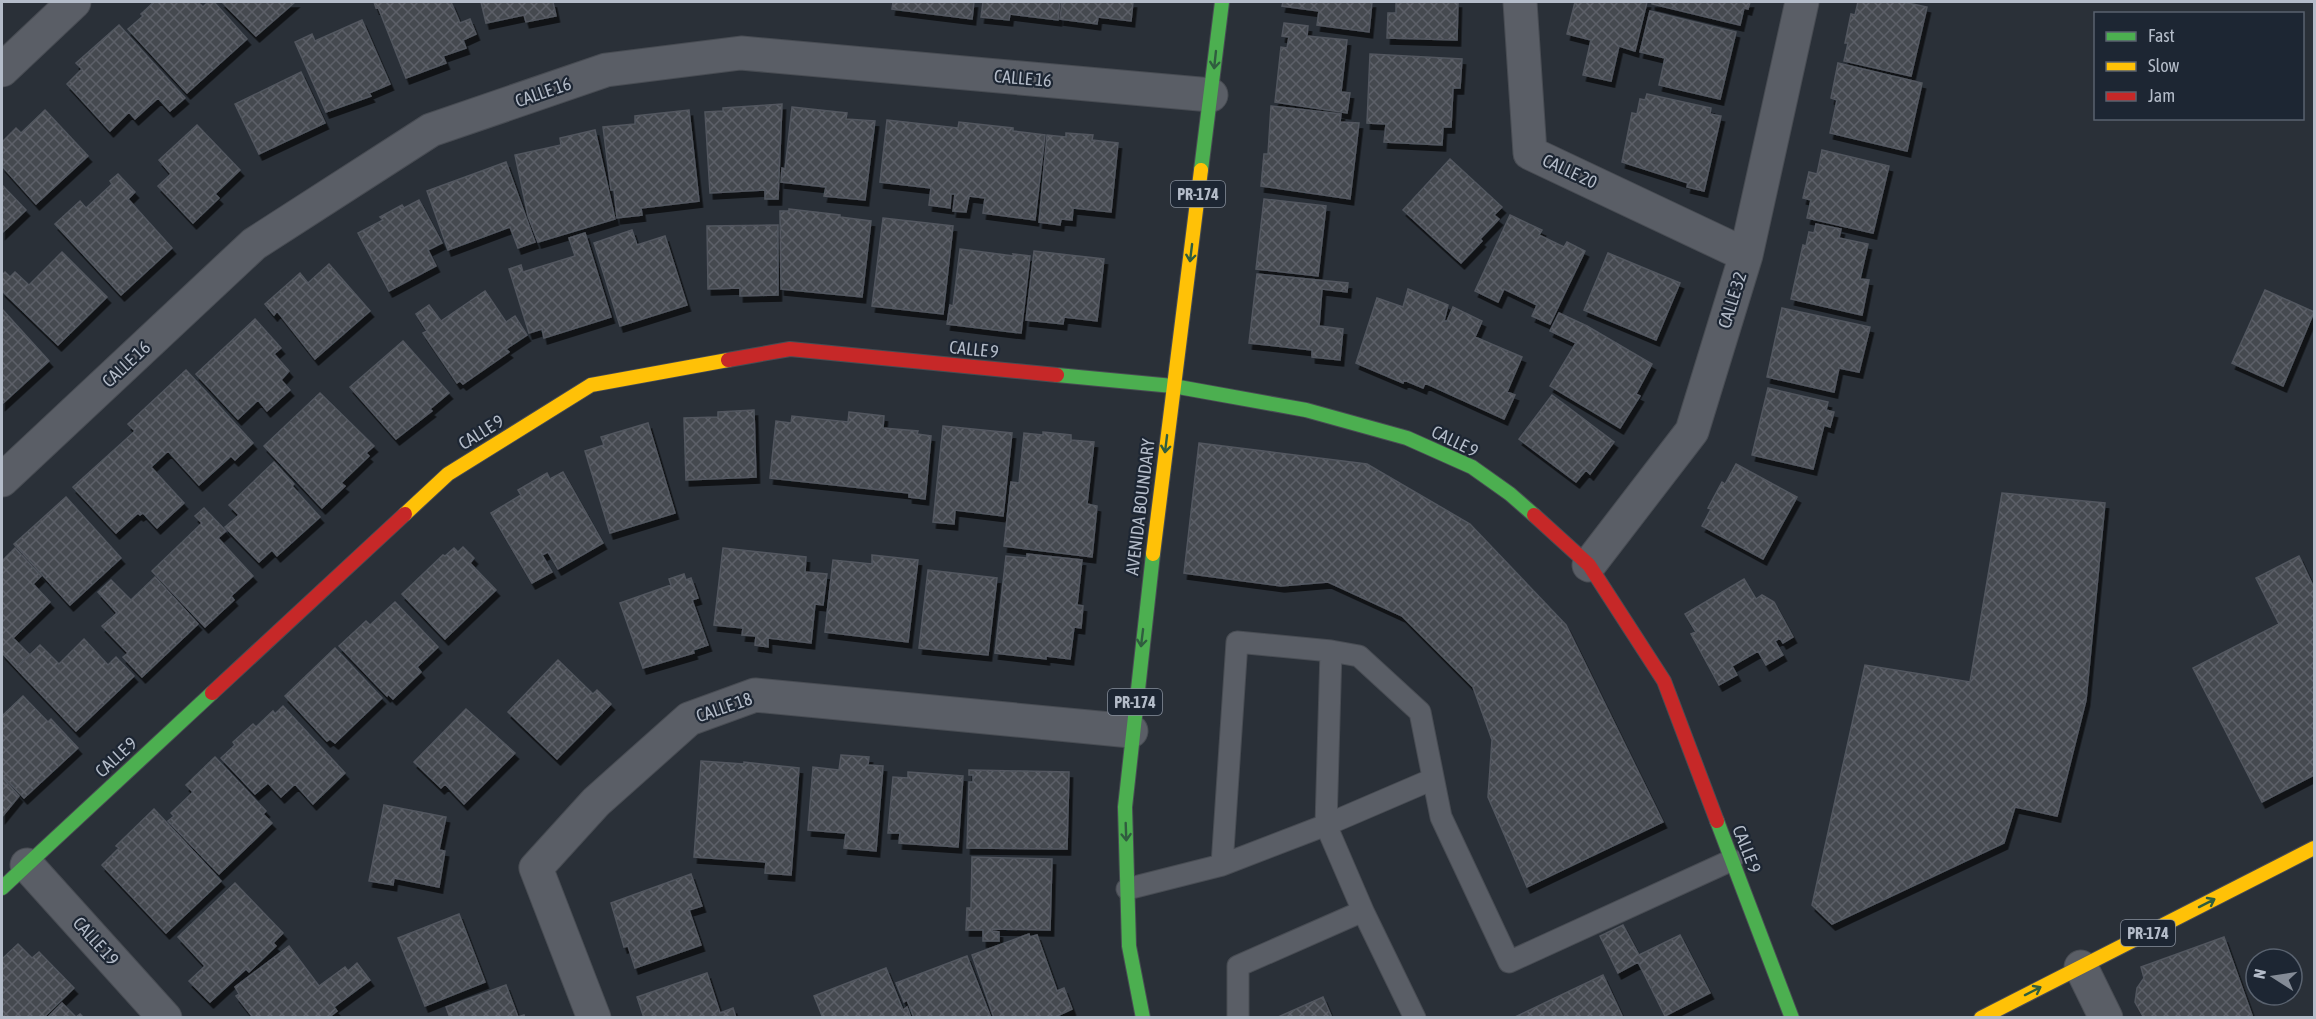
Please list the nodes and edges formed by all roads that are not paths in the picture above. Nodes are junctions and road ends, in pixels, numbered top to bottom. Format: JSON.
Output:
{"nodes":[{"id":1,"x":74,"y":2,"type":"edge"},
{"id":2,"x":1222,"y":2,"type":"edge"},
{"id":3,"x":1520,"y":2,"type":"edge"},
{"id":4,"x":1802,"y":2,"type":"edge"},
{"id":5,"x":2,"y":70,"type":"edge"},
{"id":6,"x":1211,"y":95,"type":"junction"},
{"id":7,"x":1746,"y":255,"type":"junction"},
{"id":8,"x":1173,"y":386,"type":"junction"},
{"id":9,"x":2,"y":480,"type":"edge"},
{"id":10,"x":1589,"y":565,"type":"junction"},
{"id":11,"x":1331,"y":651,"type":"junction"},
{"id":12,"x":1131,"y":731,"type":"junction"},
{"id":13,"x":1433,"y":779,"type":"junction"},
{"id":14,"x":1326,"y":825,"type":"junction"},
{"id":15,"x":2314,"y":848,"type":"edge"},
{"id":16,"x":1732,"y":860,"type":"junction"},
{"id":17,"x":27,"y":865,"type":"junction"},
{"id":18,"x":1222,"y":866,"type":"junction"},
{"id":19,"x":2,"y":888,"type":"edge"},
{"id":20,"x":1127,"y":889,"type":"junction"},
{"id":21,"x":1363,"y":911,"type":"junction"},
{"id":22,"x":2081,"y":967,"type":"junction"},
{"id":23,"x":165,"y":1017,"type":"edge"},
{"id":24,"x":594,"y":1017,"type":"edge"},
{"id":25,"x":1143,"y":1017,"type":"edge"},
{"id":26,"x":1238,"y":1017,"type":"edge"},
{"id":27,"x":1415,"y":1017,"type":"edge"},
{"id":28,"x":1792,"y":1017,"type":"edge"},
{"id":29,"x":1981,"y":1017,"type":"edge"},
{"id":30,"x":2106,"y":1017,"type":"edge"}],
"edges":[{"from":1,"to":5,"type":"street"},
{"from":2,"to":6,"type":"main road","name":"AVENIDA BOUNDARY","number":"PR-174","one_way":true},
{"from":3,"to":7,"type":"street","name":"CALLE 20"},
{"from":4,"to":7,"type":"street","name":"CALLE 32"},
{"from":6,"to":8,"type":"main road","name":"AVENIDA BOUNDARY","number":"PR-174","one_way":true},
{"from":6,"to":9,"type":"street","name":"CALLE 16"},
{"from":7,"to":10,"type":"street","name":"CALLE 32"},
{"from":8,"to":10,"type":"main road","name":"CALLE 9"},
{"from":8,"to":12,"type":"main road","name":"AVENIDA BOUNDARY","number":"PR-174","one_way":true},
{"from":8,"to":17,"type":"main road","name":"CALLE 9"},
{"from":10,"to":16,"type":"main road","name":"CALLE 9"},
{"from":11,"to":13,"type":"lane"},
{"from":11,"to":14,"type":"lane"},
{"from":11,"to":18,"type":"lane"},
{"from":12,"to":20,"type":"main road","name":"AVENIDA BOUNDARY","number":"PR-174","one_way":true},
{"from":12,"to":24,"type":"street","name":"CALLE 18"},
{"from":13,"to":14,"type":"lane"},
{"from":13,"to":16,"type":"lane"},
{"from":14,"to":18,"type":"lane"},
{"from":14,"to":21,"type":"lane"},
{"from":22,"to":15,"type":"main road","number":"PR-174","one_way":true},
{"from":16,"to":28,"type":"main road","name":"CALLE 9"},
{"from":17,"to":19,"type":"main road","name":"CALLE 9"},
{"from":17,"to":23,"type":"street","name":"CALLE 19"},
{"from":18,"to":20,"type":"lane"},
{"from":20,"to":25,"type":"main road","name":"AVENIDA BOUNDARY","number":"PR-174"},
{"from":21,"to":26,"type":"lane"},
{"from":21,"to":27,"type":"lane"},
{"from":29,"to":22,"type":"main road","number":"PR-174","one_way":true},
{"from":22,"to":30,"type":"street"}]}
